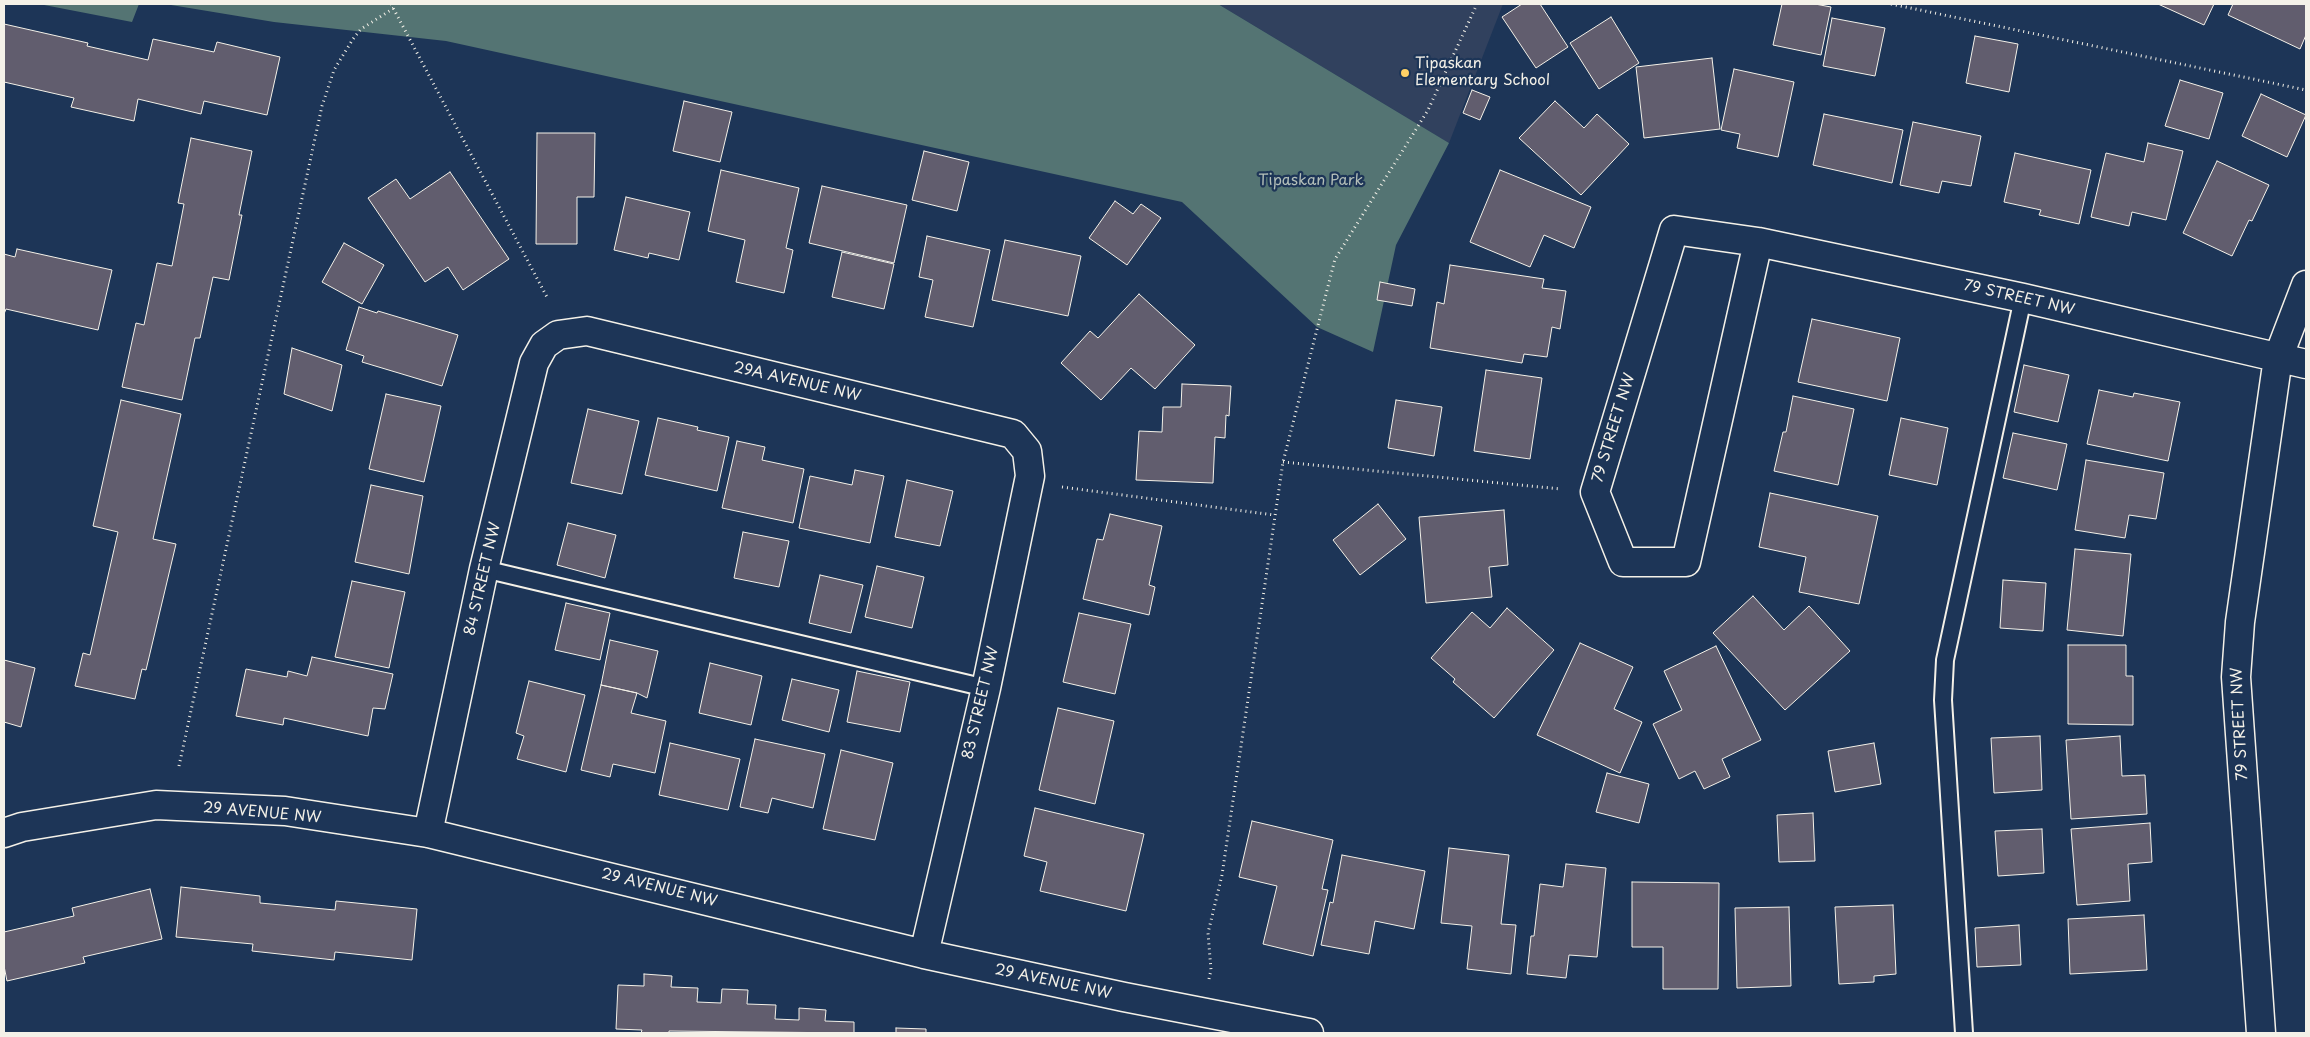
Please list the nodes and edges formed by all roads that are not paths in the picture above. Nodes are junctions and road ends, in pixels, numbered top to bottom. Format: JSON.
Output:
{"nodes":[{"id":1,"x":1758,"y":242,"type":"junction"},
{"id":2,"x":2306,"y":285,"type":"edge"},
{"id":3,"x":2022,"y":298,"type":"junction"},
{"id":4,"x":558,"y":335,"type":"joint"},
{"id":5,"x":2278,"y":358,"type":"junction"},
{"id":6,"x":2306,"y":364,"type":"edge"},
{"id":7,"x":1027,"y":452,"type":"joint"},
{"id":8,"x":484,"y":569,"type":"junction"},
{"id":9,"x":986,"y":688,"type":"junction"},
{"id":10,"x":4,"y":833,"type":"edge"},
{"id":11,"x":428,"y":833,"type":"junction"},
{"id":12,"x":924,"y":954,"type":"junction"},
{"id":13,"x":1309,"y":1033,"type":"edge"},
{"id":14,"x":1964,"y":1033,"type":"edge"},
{"id":15,"x":2261,"y":1033,"type":"edge"}],
"edges":[{"from":1,"to":1,"type":"street","name":"79 STREET NW"},
{"from":1,"to":3,"type":"street","name":"79 STREET NW"},
{"from":2,"to":5,"type":"street","name":"79 STREET NW"},
{"from":3,"to":5,"type":"street","name":"79 STREET NW"},
{"from":3,"to":14,"type":"lane"},
{"from":4,"to":7,"type":"street","name":"29A AVENUE NW"},
{"from":4,"to":8,"type":"street","name":"84 STREET NW"},
{"from":5,"to":6,"type":"street","name":"79 STREET NW"},
{"from":5,"to":15,"type":"street","name":"79 STREET NW"},
{"from":7,"to":9,"type":"street","name":"83 STREET NW"},
{"from":8,"to":9,"type":"lane"},
{"from":8,"to":11,"type":"street","name":"84 STREET NW"},
{"from":9,"to":12,"type":"street","name":"83 STREET NW"},
{"from":10,"to":11,"type":"street","name":"29 AVENUE NW"},
{"from":11,"to":12,"type":"street","name":"29 AVENUE NW"},
{"from":12,"to":13,"type":"street","name":"29 AVENUE NW"}]}
